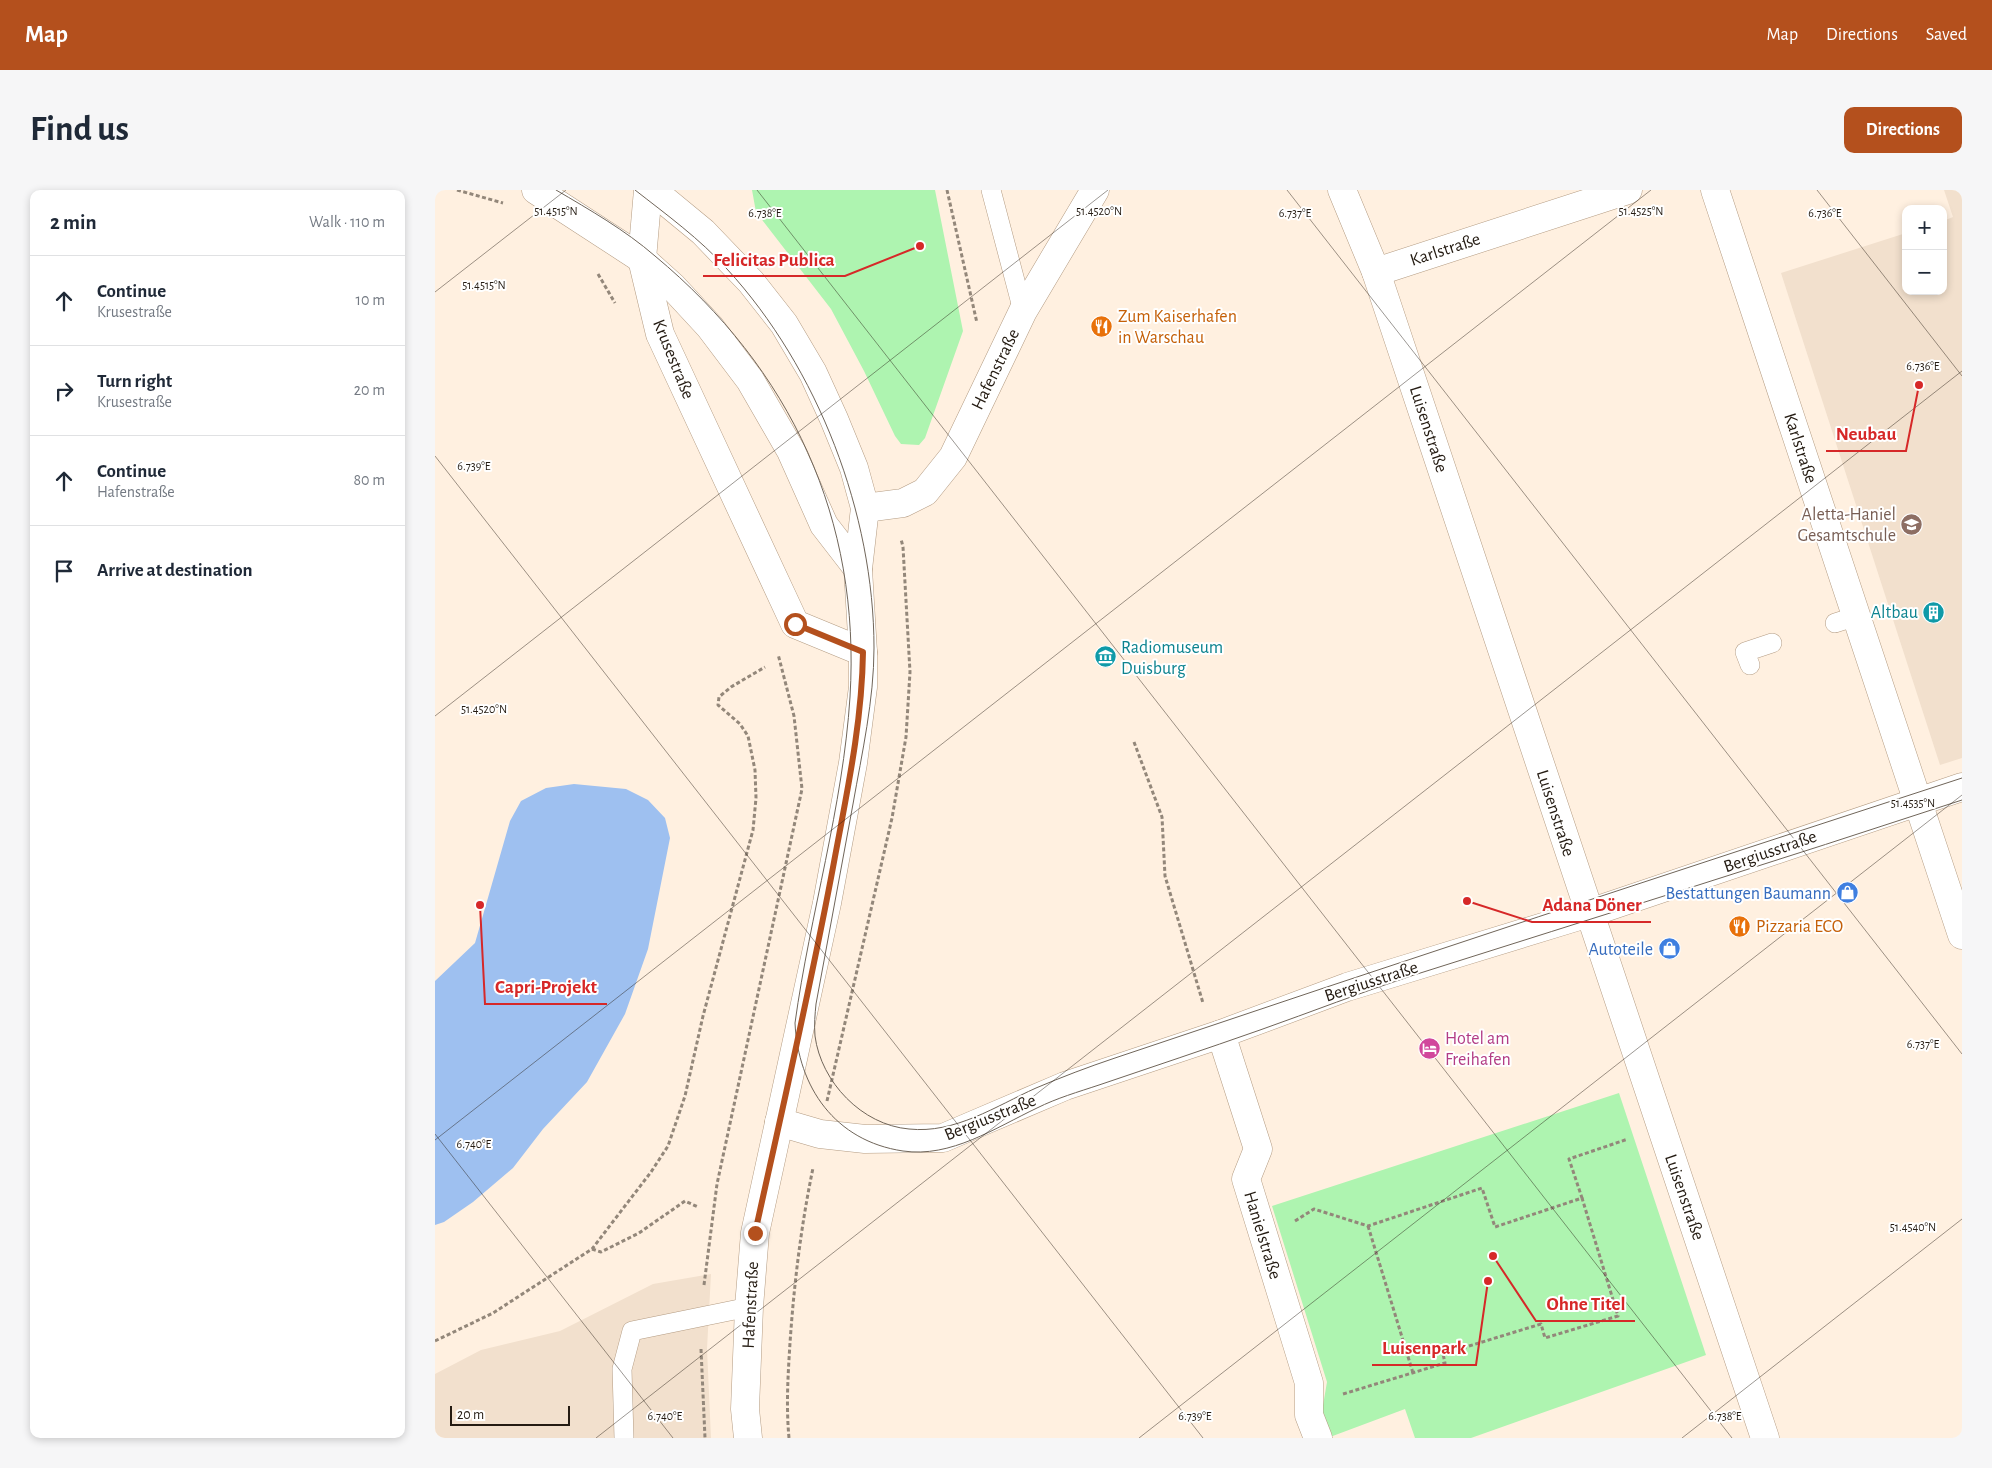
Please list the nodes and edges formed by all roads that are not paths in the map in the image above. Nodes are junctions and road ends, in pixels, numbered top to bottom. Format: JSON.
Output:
{"nodes":[{"id":1,"x":536,"y":190,"type":"edge"},
{"id":2,"x":650,"y":190,"type":"edge"},
{"id":3,"x":991,"y":190,"type":"edge"},
{"id":4,"x":1095,"y":190,"type":"edge"},
{"id":5,"x":1342,"y":190,"type":"edge"},
{"id":6,"x":1627,"y":190,"type":"edge"},
{"id":7,"x":1715,"y":190,"type":"edge"},
{"id":8,"x":642,"y":259,"type":"junction"},
{"id":9,"x":1376,"y":272,"type":"junction"},
{"id":10,"x":1023,"y":311,"type":"junction"},
{"id":11,"x":865,"y":508,"type":"junction"},
{"id":12,"x":858,"y":569,"type":"junction"},
{"id":13,"x":1772,"y":643,"type":"dead end"},
{"id":14,"x":863,"y":652,"type":"junction"},
{"id":15,"x":1749,"y":665,"type":"dead end"},
{"id":16,"x":1962,"y":787,"type":"edge"},
{"id":17,"x":1918,"y":801,"type":"junction"},
{"id":18,"x":1589,"y":913,"type":"junction"},
{"id":19,"x":1962,"y":935,"type":"edge"},
{"id":20,"x":1221,"y":1034,"type":"junction"},
{"id":21,"x":779,"y":1122,"type":"junction"},
{"id":22,"x":749,"y":1307,"type":"junction"},
{"id":23,"x":624,"y":1438,"type":"edge"},
{"id":24,"x":748,"y":1438,"type":"edge"},
{"id":25,"x":1317,"y":1438,"type":"edge"},
{"id":26,"x":1765,"y":1438,"type":"edge"}],
"edges":[{"from":1,"to":8,"type":"street"},
{"from":2,"to":8,"type":"street"},
{"from":2,"to":11,"type":"street"},
{"from":3,"to":10,"type":"lane"},
{"from":4,"to":10,"type":"street","name":"Hafenstraße"},
{"from":5,"to":9,"type":"street","name":"Luisenstraße"},
{"from":6,"to":9,"type":"street","name":"Karlstraße"},
{"from":7,"to":17,"type":"street","name":"Karlstraße"},
{"from":8,"to":12,"type":"street","name":"Krusestraße"},
{"from":8,"to":14,"type":"street","name":"Krusestraße"},
{"from":9,"to":18,"type":"street","name":"Luisenstraße"},
{"from":10,"to":11,"type":"street","name":"Hafenstraße"},
{"from":11,"to":12,"type":"street"},
{"from":12,"to":14,"type":"street"},
{"from":13,"to":15,"type":"lane"},
{"from":14,"to":21,"type":"street","name":"Hafenstraße"},
{"from":16,"to":17,"type":"street","name":"Bergiusstraße"},
{"from":17,"to":18,"type":"street","name":"Bergiusstraße"},
{"from":17,"to":19,"type":"street","name":"Karlstraße"},
{"from":18,"to":20,"type":"street","name":"Bergiusstraße"},
{"from":18,"to":26,"type":"street","name":"Luisenstraße"},
{"from":20,"to":21,"type":"street","name":"Bergiusstraße"},
{"from":20,"to":25,"type":"street","name":"Hanielstraße"},
{"from":21,"to":22,"type":"street","name":"Hafenstraße"},
{"from":22,"to":23,"type":"lane"},
{"from":22,"to":24,"type":"street","name":"Hafenstraße"}]}
